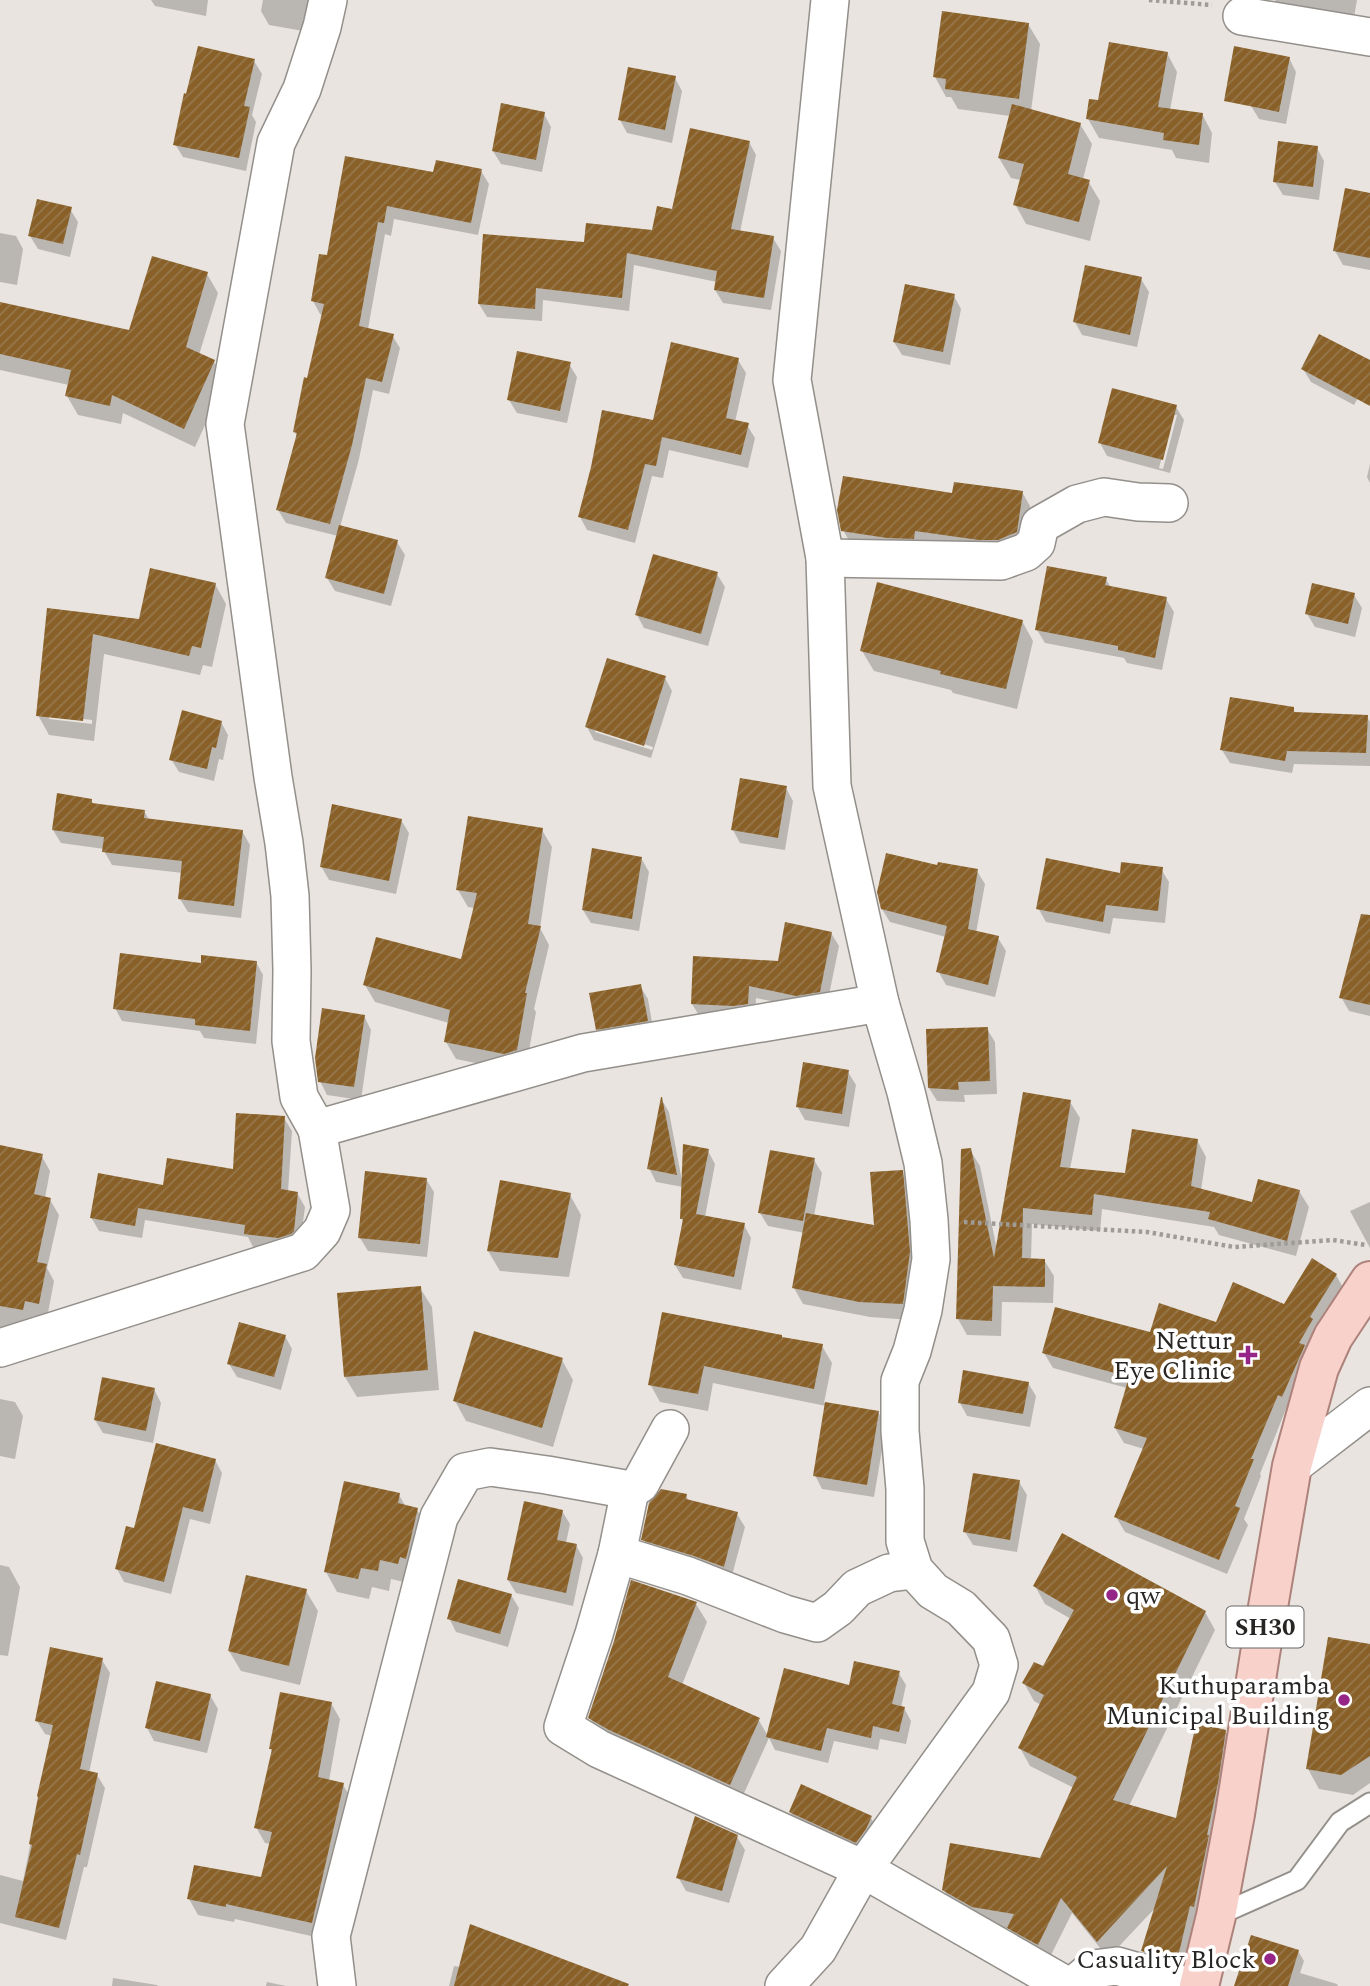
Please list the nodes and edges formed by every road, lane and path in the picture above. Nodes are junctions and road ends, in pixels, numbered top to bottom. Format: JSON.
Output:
{"nodes":[{"id":1,"x":328,"y":0,"type":"edge"},
{"id":2,"x":830,"y":0,"type":"edge"},
{"id":3,"x":1149,"y":0,"type":"edge"},
{"id":4,"x":1242,"y":16,"type":"joint"},
{"id":5,"x":1370,"y":37,"type":"edge"},
{"id":6,"x":1169,"y":503,"type":"dead end"},
{"id":7,"x":825,"y":558,"type":"junction"},
{"id":8,"x":880,"y":1003,"type":"junction"},
{"id":9,"x":317,"y":1129,"type":"junction"},
{"id":10,"x":929,"y":1220,"type":"junction"},
{"id":11,"x":1370,"y":1245,"type":"edge"},
{"id":12,"x":1370,"y":1281,"type":"edge"},
{"id":13,"x":0,"y":1348,"type":"edge"},
{"id":14,"x":1370,"y":1406,"type":"edge"},
{"id":15,"x":670,"y":1429,"type":"dead end"},
{"id":16,"x":1292,"y":1466,"type":"junction"},
{"id":17,"x":630,"y":1490,"type":"junction"},
{"id":18,"x":617,"y":1554,"type":"junction"},
{"id":19,"x":914,"y":1570,"type":"junction"},
{"id":20,"x":1370,"y":1803,"type":"edge"},
{"id":21,"x":863,"y":1869,"type":"junction"},
{"id":22,"x":1216,"y":1916,"type":"junction"},
{"id":23,"x":337,"y":1986,"type":"edge"},
{"id":24,"x":784,"y":1986,"type":"edge"},
{"id":25,"x":1067,"y":1986,"type":"edge"},
{"id":26,"x":1073,"y":1986,"type":"edge"},
{"id":27,"x":1186,"y":1986,"type":"edge"},
{"id":28,"x":1199,"y":1986,"type":"edge"}],
"edges":[{"from":1,"to":9,"type":"street"},
{"from":2,"to":7,"type":"street"},
{"from":3,"to":4,"type":"path"},
{"from":4,"to":5,"type":"street"},
{"from":6,"to":7,"type":"street"},
{"from":7,"to":8,"type":"street"},
{"from":8,"to":9,"type":"street"},
{"from":8,"to":10,"type":"street"},
{"from":9,"to":13,"type":"street"},
{"from":10,"to":11,"type":"path"},
{"from":10,"to":19,"type":"street"},
{"from":12,"to":16,"type":"main road","number":"SH30"},
{"from":14,"to":16,"type":"street"},
{"from":15,"to":17,"type":"street"},
{"from":16,"to":22,"type":"main road","number":"SH30"},
{"from":17,"to":18,"type":"street"},
{"from":17,"to":23,"type":"street"},
{"from":18,"to":19,"type":"street"},
{"from":18,"to":21,"type":"street"},
{"from":19,"to":21,"type":"street"},
{"from":20,"to":22,"type":"lane"},
{"from":21,"to":24,"type":"street"},
{"from":21,"to":25,"type":"street"},
{"from":22,"to":28,"type":"main road","number":"SH30"},
{"from":26,"to":27,"type":"street"}]}
